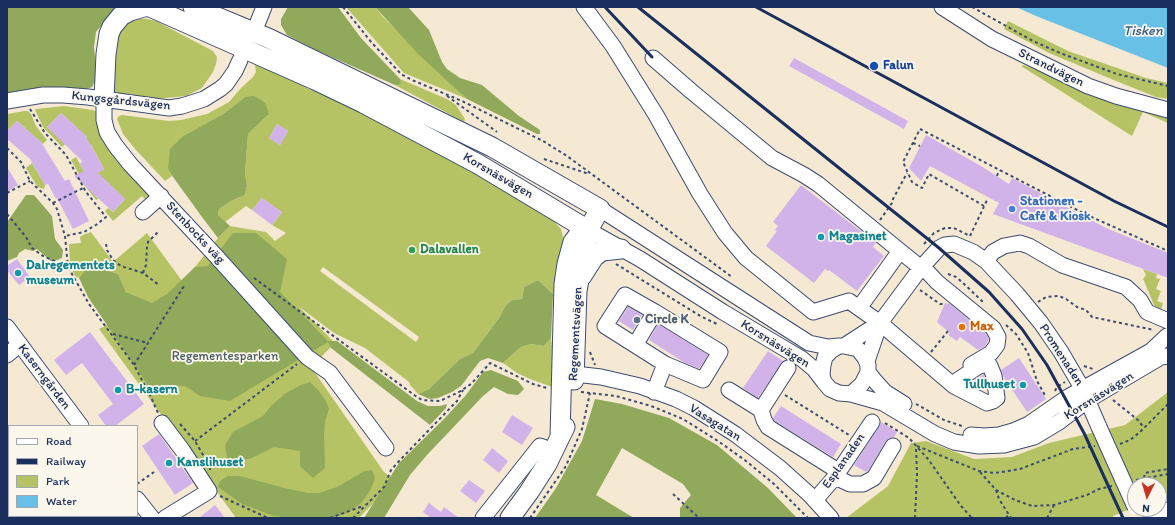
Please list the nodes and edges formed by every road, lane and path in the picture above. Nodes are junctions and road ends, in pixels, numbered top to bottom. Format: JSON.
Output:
{"nodes":[{"id":1,"x":144,"y":7,"type":"edge"},
{"id":2,"x":150,"y":7,"type":"edge"},
{"id":3,"x":194,"y":7,"type":"edge"},
{"id":4,"x":226,"y":7,"type":"edge"},
{"id":5,"x":264,"y":7,"type":"edge"},
{"id":6,"x":343,"y":7,"type":"edge"},
{"id":7,"x":584,"y":7,"type":"edge"},
{"id":8,"x":942,"y":7,"type":"edge"},
{"id":9,"x":972,"y":7,"type":"edge"},
{"id":10,"x":258,"y":22,"type":"dead end"},
{"id":11,"x":268,"y":38,"type":"junction"},
{"id":12,"x":653,"y":58,"type":"dead end"},
{"id":13,"x":240,"y":60,"type":"dead end"},
{"id":14,"x":1168,"y":86,"type":"edge"},
{"id":15,"x":443,"y":93,"type":"junction"},
{"id":16,"x":104,"y":99,"type":"junction"},
{"id":17,"x":7,"y":102,"type":"edge"},
{"id":18,"x":29,"y":107,"type":"dead end"},
{"id":19,"x":1168,"y":110,"type":"edge"},
{"id":20,"x":498,"y":133,"type":"dead end"},
{"id":21,"x":913,"y":143,"type":"junction"},
{"id":22,"x":920,"y":146,"type":"dead end"},
{"id":23,"x":7,"y":148,"type":"edge"},
{"id":24,"x":539,"y":158,"type":"dead end"},
{"id":25,"x":1000,"y":170,"type":"junction"},
{"id":26,"x":907,"y":173,"type":"junction"},
{"id":27,"x":592,"y":175,"type":"junction"},
{"id":28,"x":997,"y":176,"type":"dead end"},
{"id":29,"x":30,"y":180,"type":"junction"},
{"id":30,"x":83,"y":188,"type":"junction"},
{"id":31,"x":7,"y":194,"type":"edge"},
{"id":32,"x":160,"y":196,"type":"junction"},
{"id":33,"x":988,"y":198,"type":"dead end"},
{"id":34,"x":53,"y":203,"type":"junction"},
{"id":35,"x":984,"y":206,"type":"junction"},
{"id":36,"x":600,"y":209,"type":"junction"},
{"id":37,"x":143,"y":212,"type":"dead end"},
{"id":38,"x":559,"y":213,"type":"junction"},
{"id":39,"x":7,"y":214,"type":"edge"},
{"id":40,"x":873,"y":229,"type":"junction"},
{"id":41,"x":159,"y":230,"type":"dead end"},
{"id":42,"x":588,"y":230,"type":"junction"},
{"id":43,"x":65,"y":236,"type":"junction"},
{"id":44,"x":970,"y":236,"type":"dead end"},
{"id":45,"x":573,"y":242,"type":"junction"},
{"id":46,"x":106,"y":244,"type":"dead end"},
{"id":47,"x":621,"y":249,"type":"junction"},
{"id":48,"x":900,"y":251,"type":"junction"},
{"id":49,"x":1168,"y":251,"type":"edge"},
{"id":50,"x":986,"y":261,"type":"junction"},
{"id":51,"x":68,"y":267,"type":"junction"},
{"id":52,"x":922,"y":267,"type":"junction"},
{"id":53,"x":143,"y":273,"type":"junction"},
{"id":54,"x":252,"y":277,"type":"dead end"},
{"id":55,"x":579,"y":280,"type":"junction"},
{"id":56,"x":735,"y":280,"type":"dead end"},
{"id":57,"x":159,"y":285,"type":"dead end"},
{"id":58,"x":184,"y":286,"type":"dead end"},
{"id":59,"x":920,"y":290,"type":"dead end"},
{"id":60,"x":944,"y":304,"type":"dead end"},
{"id":61,"x":1036,"y":304,"type":"dead end"},
{"id":62,"x":859,"y":308,"type":"junction"},
{"id":63,"x":654,"y":312,"type":"junction"},
{"id":64,"x":879,"y":324,"type":"junction"},
{"id":65,"x":7,"y":327,"type":"edge"},
{"id":66,"x":948,"y":331,"type":"dead end"},
{"id":67,"x":1166,"y":332,"type":"edge"},
{"id":68,"x":112,"y":334,"type":"junction"},
{"id":69,"x":148,"y":343,"type":"junction"},
{"id":70,"x":20,"y":344,"type":"junction"},
{"id":71,"x":635,"y":345,"type":"junction"},
{"id":72,"x":842,"y":346,"type":"junction"},
{"id":73,"x":7,"y":355,"type":"edge"},
{"id":74,"x":1168,"y":356,"type":"edge"},
{"id":75,"x":307,"y":357,"type":"junction"},
{"id":76,"x":924,"y":360,"type":"junction"},
{"id":77,"x":665,"y":364,"type":"junction"},
{"id":78,"x":134,"y":365,"type":"junction"},
{"id":79,"x":1083,"y":365,"type":"dead end"},
{"id":80,"x":867,"y":366,"type":"junction"},
{"id":81,"x":788,"y":368,"type":"dead end"},
{"id":82,"x":1096,"y":369,"type":"dead end"},
{"id":83,"x":569,"y":373,"type":"junction"},
{"id":84,"x":824,"y":382,"type":"junction"},
{"id":85,"x":464,"y":389,"type":"junction"},
{"id":86,"x":549,"y":389,"type":"dead end"},
{"id":87,"x":729,"y":390,"type":"dead end"},
{"id":88,"x":775,"y":390,"type":"junction"},
{"id":89,"x":1055,"y":391,"type":"dead end"},
{"id":90,"x":654,"y":392,"type":"junction"},
{"id":91,"x":590,"y":393,"type":"dead end"},
{"id":92,"x":851,"y":394,"type":"junction"},
{"id":93,"x":1085,"y":394,"type":"junction"},
{"id":94,"x":1052,"y":397,"type":"dead end"},
{"id":95,"x":1112,"y":399,"type":"dead end"},
{"id":96,"x":910,"y":401,"type":"dead end"},
{"id":97,"x":1168,"y":404,"type":"edge"},
{"id":98,"x":761,"y":410,"type":"junction"},
{"id":99,"x":872,"y":422,"type":"dead end"},
{"id":100,"x":162,"y":423,"type":"joint"},
{"id":101,"x":80,"y":425,"type":"edge"},
{"id":102,"x":965,"y":427,"type":"dead end"},
{"id":103,"x":1144,"y":428,"type":"junction"},
{"id":104,"x":859,"y":441,"type":"junction"},
{"id":105,"x":557,"y":444,"type":"junction"},
{"id":106,"x":1116,"y":444,"type":"dead end"},
{"id":107,"x":190,"y":445,"type":"dead end"},
{"id":108,"x":893,"y":446,"type":"dead end"},
{"id":109,"x":916,"y":446,"type":"junction"},
{"id":110,"x":1097,"y":446,"type":"dead end"},
{"id":111,"x":386,"y":448,"type":"dead end"},
{"id":112,"x":1168,"y":468,"type":"edge"},
{"id":113,"x":979,"y":471,"type":"junction"},
{"id":114,"x":154,"y":472,"type":"dead end"},
{"id":115,"x":837,"y":474,"type":"junction"},
{"id":116,"x":1168,"y":474,"type":"edge"},
{"id":117,"x":1144,"y":477,"type":"edge"},
{"id":118,"x":1150,"y":477,"type":"edge"},
{"id":119,"x":138,"y":483,"type":"edge"},
{"id":120,"x":1114,"y":486,"type":"dead end"},
{"id":121,"x":1127,"y":489,"type":"edge"},
{"id":122,"x":209,"y":490,"type":"junction"},
{"id":123,"x":996,"y":490,"type":"junction"},
{"id":124,"x":673,"y":494,"type":"dead end"},
{"id":125,"x":138,"y":500,"type":"edge"},
{"id":126,"x":814,"y":500,"type":"junction"},
{"id":127,"x":1054,"y":505,"type":"junction"},
{"id":128,"x":364,"y":506,"type":"junction"},
{"id":129,"x":1168,"y":510,"type":"edge"},
{"id":130,"x":1009,"y":514,"type":"junction"},
{"id":131,"x":152,"y":518,"type":"edge"},
{"id":132,"x":165,"y":518,"type":"edge"},
{"id":133,"x":268,"y":518,"type":"edge"},
{"id":134,"x":330,"y":518,"type":"edge"},
{"id":135,"x":353,"y":518,"type":"edge"},
{"id":136,"x":483,"y":518,"type":"edge"},
{"id":137,"x":510,"y":518,"type":"edge"},
{"id":138,"x":699,"y":518,"type":"edge"},
{"id":139,"x":808,"y":518,"type":"edge"},
{"id":140,"x":831,"y":518,"type":"edge"},
{"id":141,"x":915,"y":518,"type":"edge"},
{"id":142,"x":972,"y":518,"type":"edge"},
{"id":143,"x":1006,"y":518,"type":"edge"},
{"id":144,"x":1011,"y":518,"type":"edge"},
{"id":145,"x":1047,"y":518,"type":"edge"},
{"id":146,"x":1151,"y":518,"type":"edge"}],
"edges":[{"from":1,"to":16,"type":"main road"},
{"from":2,"to":38,"type":"main road","name":"Korsnäsvägen"},
{"from":3,"to":11,"type":"main road","name":"Korsnäsvägen"},
{"from":4,"to":11,"type":"main road"},
{"from":5,"to":10,"type":"street"},
{"from":6,"to":15,"type":"path"},
{"from":7,"to":62,"type":"street"},
{"from":8,"to":19,"type":"street","name":"Strandvägen"},
{"from":9,"to":14,"type":"path"},
{"from":11,"to":36,"type":"main road","name":"Korsnäsvägen"},
{"from":12,"to":40,"type":"street"},
{"from":13,"to":16,"type":"street","name":"Kungsgårdsvägen"},
{"from":15,"to":20,"type":"path"},
{"from":15,"to":27,"type":"path"},
{"from":16,"to":17,"type":"street","name":"Kungsgårdsvägen"},
{"from":16,"to":32,"type":"street","name":"Stenbocks väg"},
{"from":18,"to":30,"type":"path"},
{"from":21,"to":22,"type":"path"},
{"from":21,"to":25,"type":"path"},
{"from":21,"to":26,"type":"path"},
{"from":23,"to":29,"type":"path"},
{"from":24,"to":27,"type":"path"},
{"from":25,"to":28,"type":"path"},
{"from":25,"to":49,"type":"path"},
{"from":26,"to":35,"type":"path"},
{"from":26,"to":40,"type":"path"},
{"from":27,"to":56,"type":"path"},
{"from":29,"to":31,"type":"path"},
{"from":29,"to":34,"type":"path"},
{"from":30,"to":34,"type":"path"},
{"from":30,"to":43,"type":"path"},
{"from":32,"to":37,"type":"street"},
{"from":32,"to":75,"type":"street","name":"Stenbocks väg"},
{"from":33,"to":35,"type":"path"},
{"from":34,"to":43,"type":"path"},
{"from":35,"to":44,"type":"path"},
{"from":36,"to":42,"type":"main road"},
{"from":36,"to":72,"type":"street","name":"Korsnäsvägen"},
{"from":38,"to":42,"type":"main road","name":"Korsnäsvägen"},
{"from":38,"to":45,"type":"main road"},
{"from":39,"to":51,"type":"path"},
{"from":40,"to":48,"type":"street"},
{"from":41,"to":53,"type":"path"},
{"from":42,"to":45,"type":"main road"},
{"from":42,"to":47,"type":"street","name":"Korsnäsvägen"},
{"from":42,"to":55,"type":"main road","name":"Regementsvägen"},
{"from":43,"to":51,"type":"path"},
{"from":45,"to":83,"type":"main road","name":"Regementsvägen"},
{"from":46,"to":53,"type":"path"},
{"from":47,"to":55,"type":"main road"},
{"from":47,"to":84,"type":"street","name":"Korsnäsvägen"},
{"from":48,"to":52,"type":"street"},
{"from":48,"to":62,"type":"street"},
{"from":50,"to":52,"type":"street","name":"Promenaden"},
{"from":50,"to":67,"type":"street"},
{"from":50,"to":93,"type":"street","name":"Promenaden"},
{"from":51,"to":68,"type":"path"},
{"from":52,"to":64,"type":"street","name":"Promenaden"},
{"from":52,"to":76,"type":"street"},
{"from":53,"to":57,"type":"path"},
{"from":54,"to":85,"type":"path"},
{"from":55,"to":83,"type":"main road","name":"Regementsvägen"},
{"from":58,"to":69,"type":"path"},
{"from":59,"to":60,"type":"path"},
{"from":61,"to":67,"type":"path"},
{"from":62,"to":64,"type":"street"},
{"from":63,"to":71,"type":"street"},
{"from":63,"to":71,"type":"street"},
{"from":63,"to":77,"type":"street"},
{"from":64,"to":72,"type":"street"},
{"from":64,"to":76,"type":"street"},
{"from":64,"to":80,"type":"street"},
{"from":65,"to":70,"type":"street","name":"Kaserngården"},
{"from":66,"to":76,"type":"path"},
{"from":67,"to":93,"type":"street","name":"Korsnäsvägen"},
{"from":68,"to":69,"type":"path"},
{"from":68,"to":78,"type":"path"},
{"from":69,"to":78,"type":"path"},
{"from":70,"to":73,"type":"street"},
{"from":70,"to":101,"type":"street","name":"Kaserngården"},
{"from":71,"to":77,"type":"street"},
{"from":72,"to":80,"type":"street"},
{"from":72,"to":84,"type":"street"},
{"from":74,"to":93,"type":"street","name":"Korsnäsvägen"},
{"from":75,"to":107,"type":"path"},
{"from":75,"to":111,"type":"street","name":"Stenbocks väg"},
{"from":77,"to":90,"type":"street"},
{"from":78,"to":100,"type":"path"},
{"from":79,"to":82,"type":"path"},
{"from":80,"to":92,"type":"street"},
{"from":80,"to":93,"type":"street","name":"Korsnäsvägen"},
{"from":81,"to":88,"type":"street"},
{"from":83,"to":90,"type":"street","name":"Vasagatan"},
{"from":83,"to":105,"type":"main road","name":"Regementsvägen"},
{"from":84,"to":92,"type":"street"},
{"from":85,"to":86,"type":"path"},
{"from":85,"to":128,"type":"path"},
{"from":87,"to":98,"type":"street"},
{"from":88,"to":98,"type":"street"},
{"from":88,"to":104,"type":"path"},
{"from":89,"to":94,"type":"path"},
{"from":90,"to":126,"type":"street","name":"Vasagatan"},
{"from":91,"to":139,"type":"path"},
{"from":92,"to":93,"type":"street","name":"Korsnäsvägen"},
{"from":93,"to":121,"type":"street","name":"Promenaden","bridge":true},
{"from":95,"to":103,"type":"path"},
{"from":96,"to":102,"type":"path"},
{"from":97,"to":103,"type":"path"},
{"from":98,"to":115,"type":"street"},
{"from":99,"to":104,"type":"street","name":"Esplanaden"},
{"from":100,"to":122,"type":"street"},
{"from":103,"to":106,"type":"path"},
{"from":104,"to":115,"type":"street","name":"Esplanaden"},
{"from":105,"to":136,"type":"street"},
{"from":105,"to":137,"type":"main road","name":"Regementsvägen"},
{"from":108,"to":115,"type":"street"},
{"from":109,"to":113,"type":"path"},
{"from":109,"to":141,"type":"path"},
{"from":109,"to":142,"type":"path"},
{"from":110,"to":113,"type":"path"},
{"from":112,"to":117,"type":"path"},
{"from":113,"to":123,"type":"path"},
{"from":114,"to":119,"type":"path"},
{"from":115,"to":126,"type":"street","name":"Esplanaden"},
{"from":116,"to":118,"type":"path"},
{"from":120,"to":127,"type":"path"},
{"from":122,"to":132,"type":"street"},
{"from":122,"to":133,"type":"path"},
{"from":123,"to":127,"type":"path"},
{"from":123,"to":130,"type":"path"},
{"from":124,"to":138,"type":"path"},
{"from":125,"to":131,"type":"street"},
{"from":126,"to":140,"type":"street","name":"Vasagatan"},
{"from":127,"to":145,"type":"path"},
{"from":128,"to":134,"type":"path"},
{"from":128,"to":135,"type":"path"},
{"from":129,"to":146,"type":"street"},
{"from":130,"to":143,"type":"path"},
{"from":130,"to":144,"type":"path"}]}
